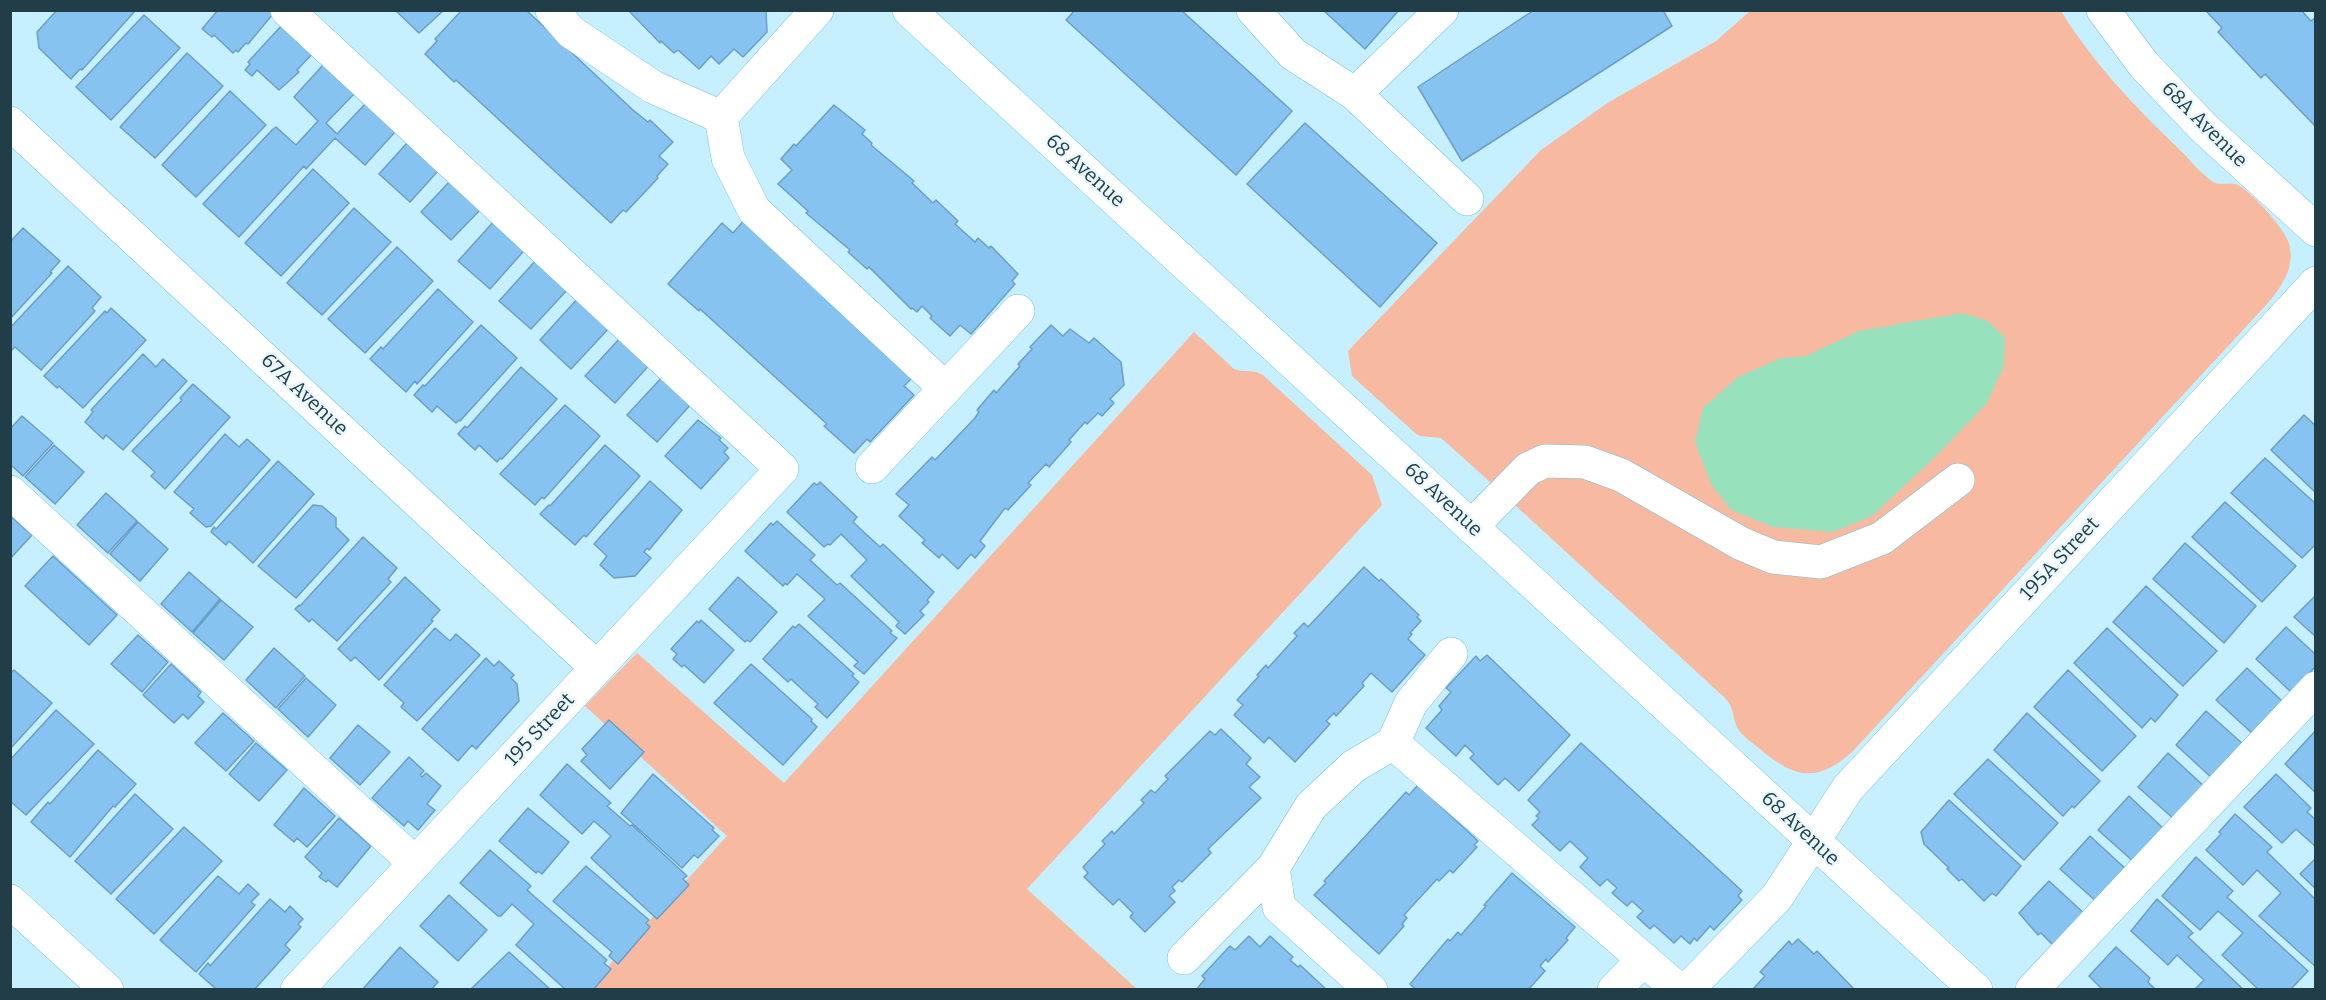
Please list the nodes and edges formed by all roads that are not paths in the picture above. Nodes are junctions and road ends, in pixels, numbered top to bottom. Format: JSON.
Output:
{"nodes":[{"id":1,"x":287,"y":10,"type":"edge"},
{"id":2,"x":552,"y":10,"type":"edge"},
{"id":3,"x":817,"y":10,"type":"edge"},
{"id":4,"x":909,"y":10,"type":"edge"},
{"id":5,"x":1253,"y":10,"type":"edge"},
{"id":6,"x":1442,"y":10,"type":"edge"},
{"id":7,"x":2103,"y":10,"type":"edge"},
{"id":8,"x":1355,"y":94,"type":"junction"},
{"id":9,"x":721,"y":117,"type":"junction"},
{"id":10,"x":10,"y":123,"type":"edge"},
{"id":11,"x":1467,"y":199,"type":"dead end"},
{"id":12,"x":2316,"y":230,"type":"edge"},
{"id":13,"x":2316,"y":283,"type":"edge"},
{"id":14,"x":1018,"y":311,"type":"dead end"},
{"id":15,"x":945,"y":388,"type":"junction"},
{"id":16,"x":872,"y":467,"type":"dead end"},
{"id":17,"x":1958,"y":480,"type":"dead end"},
{"id":18,"x":10,"y":492,"type":"edge"},
{"id":19,"x":1471,"y":527,"type":"junction"},
{"id":20,"x":1450,"y":654,"type":"dead end"},
{"id":21,"x":597,"y":668,"type":"junction"},
{"id":22,"x":2316,"y":688,"type":"edge"},
{"id":23,"x":1393,"y":743,"type":"junction"},
{"id":24,"x":1812,"y":841,"type":"junction"},
{"id":25,"x":415,"y":862,"type":"junction"},
{"id":26,"x":1273,"y":868,"type":"junction"},
{"id":27,"x":10,"y":901,"type":"edge"},
{"id":28,"x":1184,"y":958,"type":"dead end"},
{"id":29,"x":1644,"y":959,"type":"junction"},
{"id":30,"x":107,"y":990,"type":"edge"},
{"id":31,"x":297,"y":990,"type":"edge"},
{"id":32,"x":1371,"y":990,"type":"edge"},
{"id":33,"x":1614,"y":990,"type":"edge"},
{"id":34,"x":1679,"y":990,"type":"edge"},
{"id":35,"x":1687,"y":990,"type":"edge"},
{"id":36,"x":1976,"y":990,"type":"edge"},
{"id":37,"x":2032,"y":990,"type":"edge"}],
"edges":[{"from":1,"to":21,"type":"street","name":"195 Street"},
{"from":2,"to":9,"type":"street"},
{"from":3,"to":9,"type":"street"},
{"from":4,"to":19,"type":"street","name":"68 Avenue"},
{"from":5,"to":8,"type":"street"},
{"from":6,"to":8,"type":"street"},
{"from":7,"to":12,"type":"street","name":"68A Avenue"},
{"from":8,"to":11,"type":"street"},
{"from":9,"to":15,"type":"street"},
{"from":10,"to":21,"type":"street","name":"67A Avenue"},
{"from":13,"to":24,"type":"street","name":"195A Street"},
{"from":14,"to":15,"type":"street"},
{"from":15,"to":16,"type":"street"},
{"from":17,"to":19,"type":"street"},
{"from":18,"to":25,"type":"street"},
{"from":19,"to":24,"type":"street","name":"68 Avenue"},
{"from":20,"to":23,"type":"street"},
{"from":21,"to":25,"type":"street","name":"195 Street"},
{"from":22,"to":37,"type":"street"},
{"from":23,"to":26,"type":"street"},
{"from":23,"to":29,"type":"street"},
{"from":24,"to":35,"type":"street","name":"195A Street"},
{"from":24,"to":36,"type":"street","name":"68 Avenue"},
{"from":25,"to":31,"type":"street","name":"195 Street"},
{"from":26,"to":28,"type":"street"},
{"from":26,"to":32,"type":"street"},
{"from":27,"to":30,"type":"street"},
{"from":29,"to":33,"type":"street"},
{"from":29,"to":34,"type":"street"}]}
